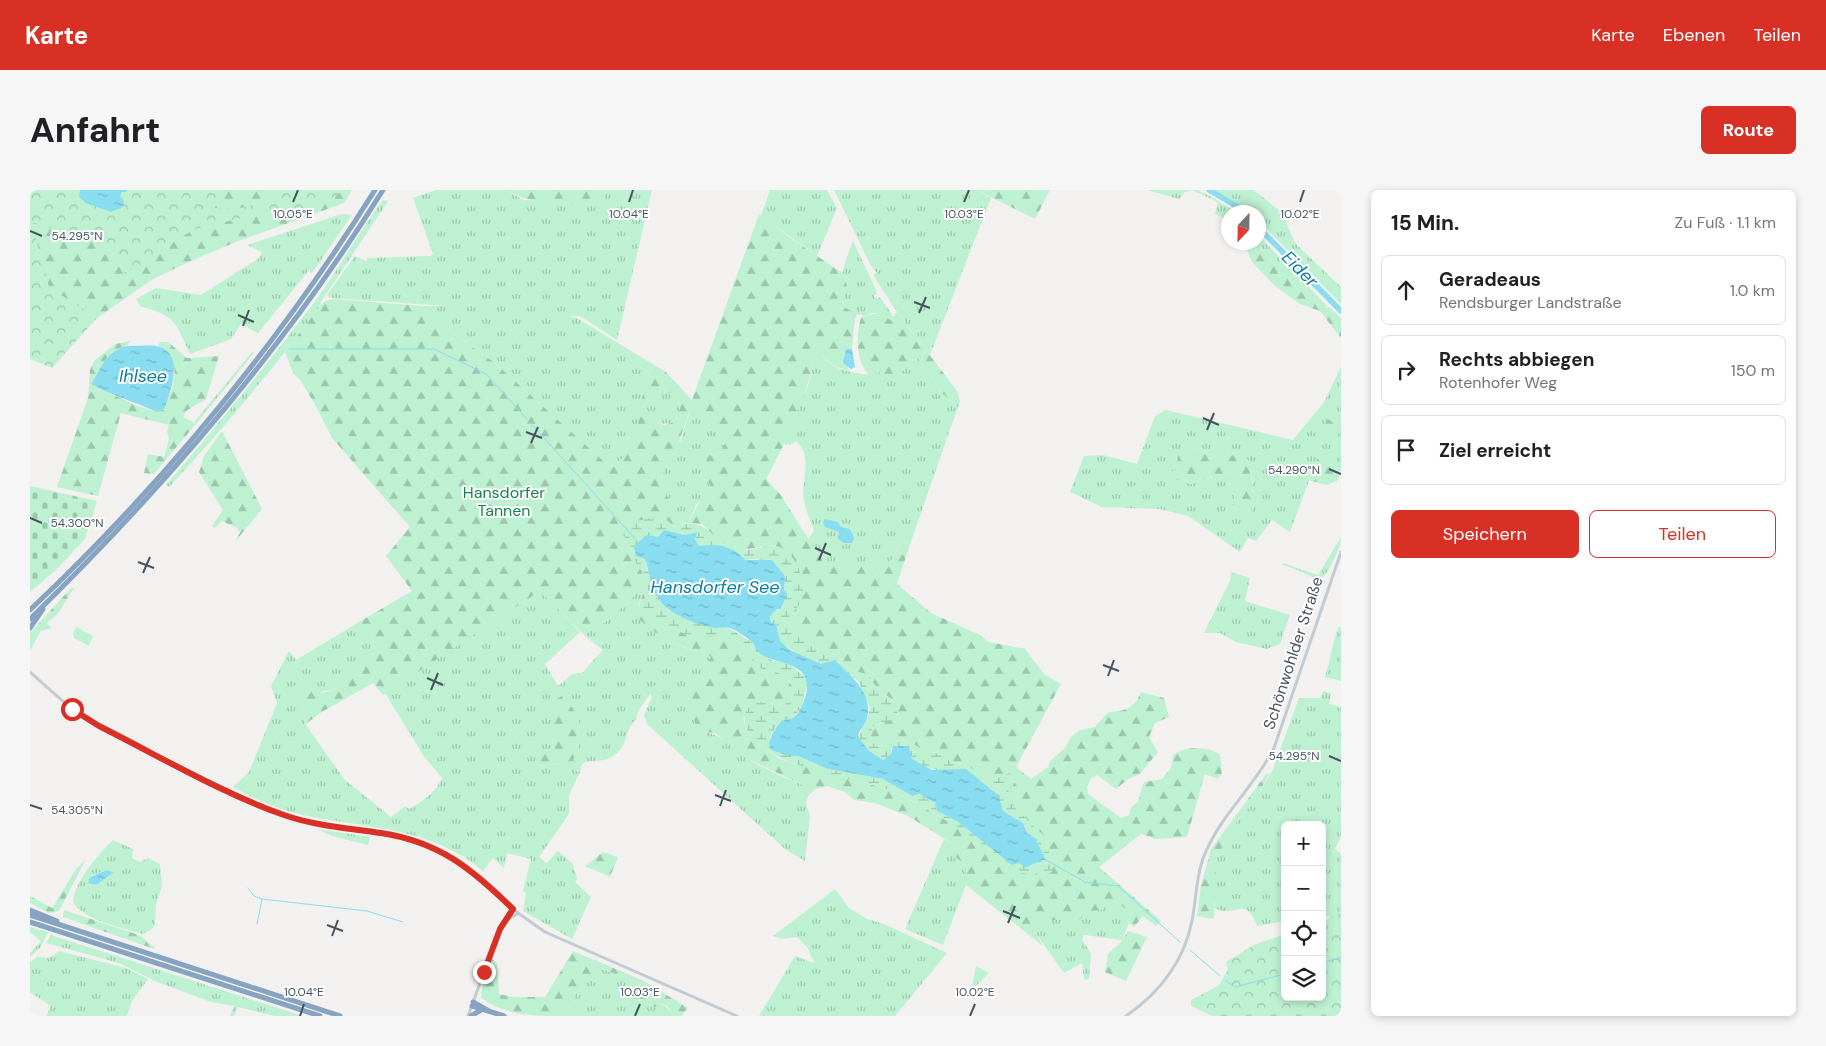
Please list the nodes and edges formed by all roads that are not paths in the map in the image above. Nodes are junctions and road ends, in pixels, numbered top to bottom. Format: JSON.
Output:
{"nodes":[{"id":1,"x":375,"y":190,"type":"edge"},
{"id":2,"x":381,"y":192,"type":"edge"},
{"id":3,"x":1341,"y":552,"type":"edge"},
{"id":4,"x":48,"y":597,"type":"junction"},
{"id":5,"x":30,"y":609,"type":"edge"},
{"id":6,"x":30,"y":619,"type":"edge"},
{"id":7,"x":30,"y":628,"type":"edge"},
{"id":8,"x":30,"y":672,"type":"edge"},
{"id":9,"x":30,"y":909,"type":"edge"},
{"id":10,"x":513,"y":909,"type":"junction"},
{"id":11,"x":518,"y":913,"type":"junction"},
{"id":12,"x":30,"y":915,"type":"edge"},
{"id":13,"x":506,"y":921,"type":"junction"},
{"id":14,"x":30,"y":923,"type":"edge"},
{"id":15,"x":92,"y":935,"type":"junction"},
{"id":16,"x":472,"y":1004,"type":"junction"},
{"id":17,"x":483,"y":1010,"type":"junction"},
{"id":18,"x":490,"y":1011,"type":"junction"},
{"id":19,"x":320,"y":1016,"type":"edge"},
{"id":20,"x":340,"y":1016,"type":"edge"},
{"id":21,"x":469,"y":1016,"type":"edge"},
{"id":22,"x":504,"y":1016,"type":"edge"},
{"id":23,"x":737,"y":1016,"type":"edge"},
{"id":24,"x":1126,"y":1016,"type":"edge"}],
"edges":[{"from":1,"to":4,"type":"highway"},
{"from":2,"to":4,"type":"highway"},
{"from":3,"to":24,"type":"street","name":"Schönwohlder Straße"},
{"from":4,"to":5,"type":"highway"},
{"from":4,"to":6,"type":"highway"},
{"from":4,"to":7,"type":"highway"},
{"from":8,"to":10,"type":"street"},
{"from":9,"to":15,"type":"highway"},
{"from":10,"to":11,"type":"street"},
{"from":10,"to":13,"type":"street"},
{"from":11,"to":13,"type":"street"},
{"from":11,"to":23,"type":"street"},
{"from":12,"to":15,"type":"highway"},
{"from":13,"to":16,"type":"street"},
{"from":14,"to":19,"type":"highway"},
{"from":15,"to":20,"type":"highway"},
{"from":16,"to":17,"type":"highway"},
{"from":16,"to":18,"type":"highway"},
{"from":16,"to":21,"type":"street"},
{"from":17,"to":18,"type":"highway"},
{"from":17,"to":21,"type":"highway"},
{"from":18,"to":22,"type":"highway"}]}
